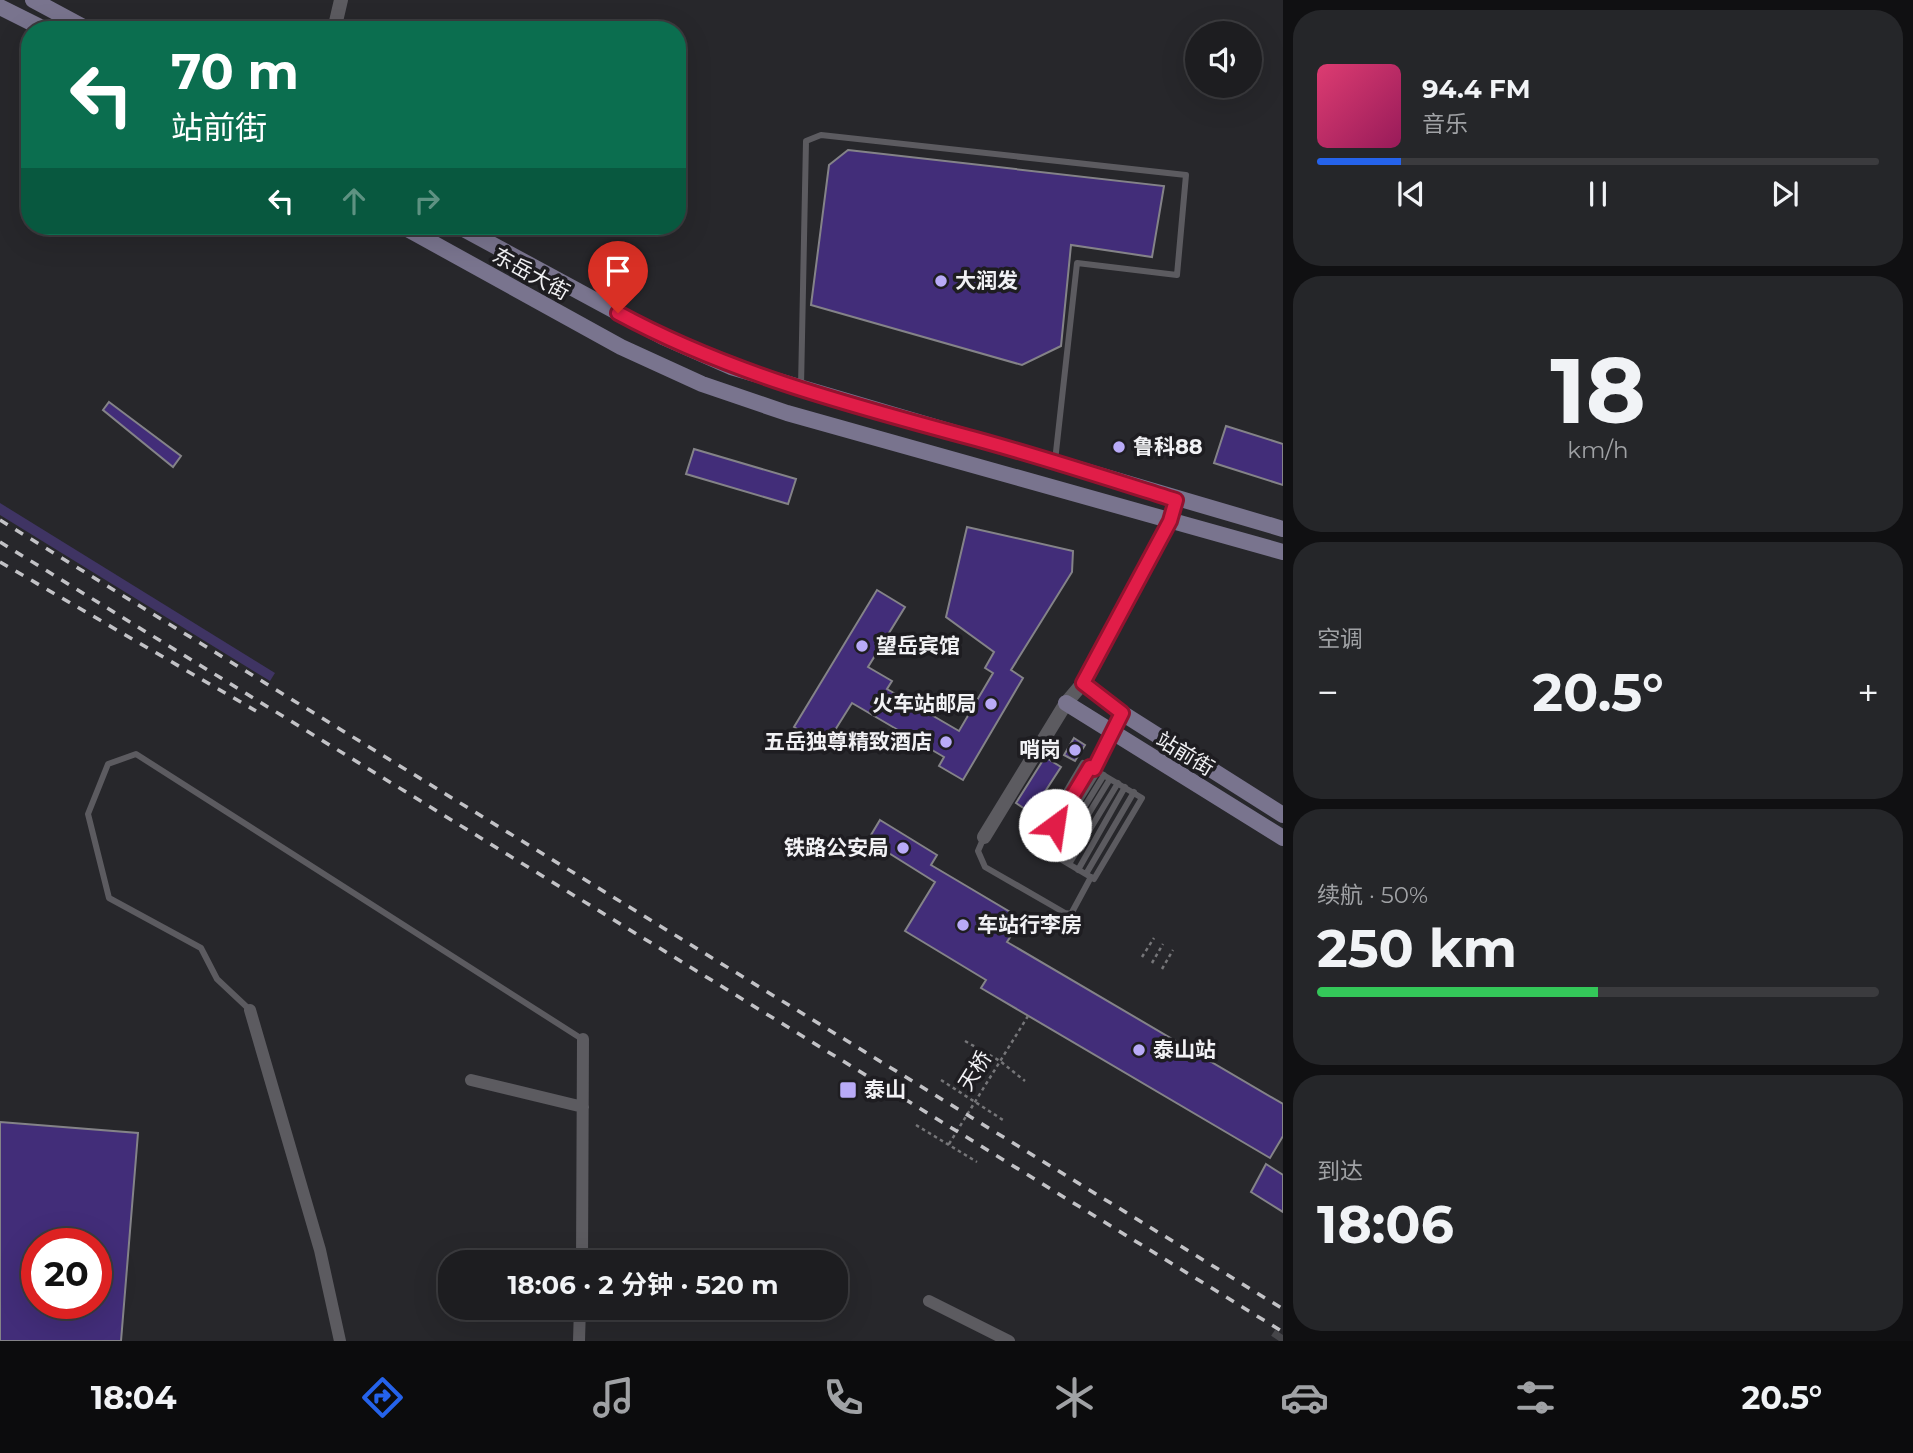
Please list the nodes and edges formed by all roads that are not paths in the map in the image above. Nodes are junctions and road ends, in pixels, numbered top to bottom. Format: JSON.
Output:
{"nodes":[{"id":1,"x":33,"y":0,"type":"edge"},
{"id":2,"x":341,"y":0,"type":"edge"},
{"id":3,"x":53,"y":6,"type":"edge"},
{"id":4,"x":0,"y":7,"type":"edge"},
{"id":5,"x":28,"y":21,"type":"edge"},
{"id":6,"x":76,"y":21,"type":"edge"},
{"id":7,"x":336,"y":21,"type":"edge"},
{"id":8,"x":418,"y":235,"type":"edge"},
{"id":9,"x":475,"y":235,"type":"edge"},
{"id":10,"x":801,"y":389,"type":"junction"},
{"id":11,"x":1055,"y":461,"type":"junction"},
{"id":12,"x":1176,"y":500,"type":"junction"},
{"id":13,"x":1170,"y":521,"type":"junction"},
{"id":14,"x":1283,"y":529,"type":"edge"},
{"id":15,"x":1283,"y":552,"type":"edge"},
{"id":16,"x":1083,"y":683,"type":"junction"},
{"id":17,"x":1066,"y":704,"type":"junction"},
{"id":18,"x":1122,"y":713,"type":"junction"},
{"id":19,"x":1111,"y":733,"type":"junction"},
{"id":20,"x":1099,"y":772,"type":"junction"},
{"id":21,"x":1118,"y":783,"type":"junction"},
{"id":22,"x":1125,"y":788,"type":"junction"},
{"id":23,"x":1283,"y":815,"type":"edge"},
{"id":24,"x":984,"y":837,"type":"joint"},
{"id":25,"x":1283,"y":838,"type":"edge"},
{"id":26,"x":1051,"y":854,"type":"junction"},
{"id":27,"x":1069,"y":864,"type":"junction"},
{"id":28,"x":1078,"y":870,"type":"junction"},
{"id":29,"x":1088,"y":876,"type":"junction"},
{"id":30,"x":250,"y":1010,"type":"joint"},
{"id":31,"x":583,"y":1039,"type":"joint"},
{"id":32,"x":471,"y":1080,"type":"dead end"},
{"id":33,"x":583,"y":1107,"type":"junction"},
{"id":34,"x":582,"y":1250,"type":"edge"},
{"id":35,"x":929,"y":1301,"type":"dead end"},
{"id":36,"x":580,"y":1320,"type":"edge"},
{"id":37,"x":340,"y":1341,"type":"edge"},
{"id":38,"x":579,"y":1341,"type":"edge"},
{"id":39,"x":1009,"y":1341,"type":"edge"}],
"edges":[{"from":1,"to":3,"type":"main road"},
{"from":2,"to":7,"type":"street"},
{"from":3,"to":6,"type":"main road"},
{"from":4,"to":5,"type":"main road"},
{"from":8,"to":13,"type":"main road","name":"东岳大街"},
{"from":9,"to":10,"type":"main road","name":"东岳大街"},
{"from":10,"to":11,"type":"main road","name":"东岳大街"},
{"from":10,"to":11,"type":"lane"},
{"from":11,"to":12,"type":"main road","name":"东岳大街"},
{"from":12,"to":13,"type":"street"},
{"from":12,"to":14,"type":"main road","name":"东岳大街"},
{"from":13,"to":15,"type":"main road","name":"东岳大街"},
{"from":13,"to":16,"type":"street"},
{"from":16,"to":17,"type":"street"},
{"from":16,"to":18,"type":"main road","name":"站前街"},
{"from":17,"to":19,"type":"main road","name":"站前街"},
{"from":17,"to":24,"type":"street"},
{"from":18,"to":19,"type":"lane"},
{"from":18,"to":23,"type":"main road","name":"站前街"},
{"from":19,"to":20,"type":"lane"},
{"from":19,"to":25,"type":"main road","name":"站前街"},
{"from":20,"to":21,"type":"lane"},
{"from":20,"to":26,"type":"lane"},
{"from":20,"to":26,"type":"lane"},
{"from":20,"to":26,"type":"lane"},
{"from":21,"to":22,"type":"lane"},
{"from":21,"to":27,"type":"lane"},
{"from":22,"to":28,"type":"lane"},
{"from":22,"to":29,"type":"lane"},
{"from":24,"to":29,"type":"lane"},
{"from":26,"to":27,"type":"lane"},
{"from":27,"to":28,"type":"lane"},
{"from":28,"to":29,"type":"lane"},
{"from":30,"to":31,"type":"lane"},
{"from":30,"to":37,"type":"street"},
{"from":31,"to":33,"type":"street"},
{"from":32,"to":33,"type":"street"},
{"from":33,"to":34,"type":"street"},
{"from":35,"to":39,"type":"street"},
{"from":36,"to":38,"type":"street"}]}
